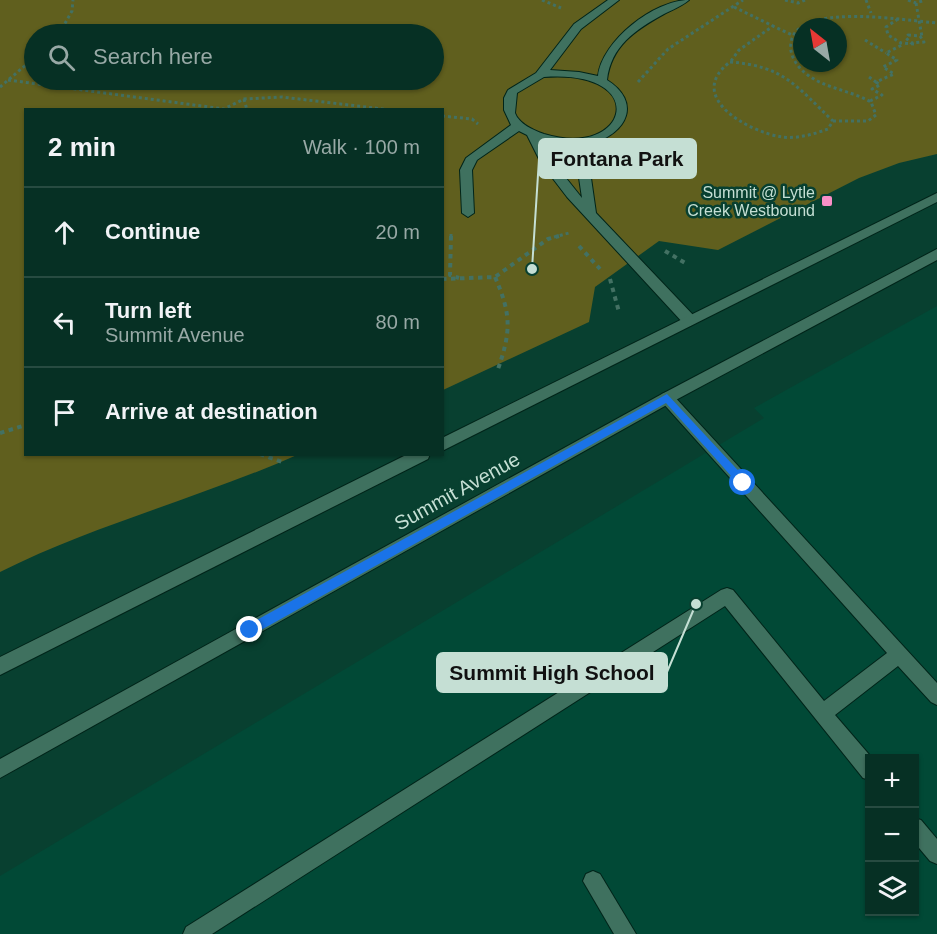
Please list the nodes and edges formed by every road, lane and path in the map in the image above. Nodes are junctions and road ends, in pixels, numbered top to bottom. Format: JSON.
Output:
{"nodes":[{"id":1,"x":73,"y":0,"type":"edge"},
{"id":2,"x":542,"y":0,"type":"edge"},
{"id":3,"x":614,"y":0,"type":"edge"},
{"id":4,"x":684,"y":0,"type":"edge"},
{"id":5,"x":743,"y":0,"type":"edge"},
{"id":6,"x":785,"y":0,"type":"edge"},
{"id":7,"x":805,"y":0,"type":"edge"},
{"id":8,"x":866,"y":0,"type":"edge"},
{"id":9,"x":908,"y":0,"type":"edge"},
{"id":10,"x":925,"y":0,"type":"edge"},
{"id":11,"x":916,"y":3,"type":"junction"},
{"id":12,"x":734,"y":7,"type":"junction"},
{"id":13,"x":570,"y":11,"type":"dead end"},
{"id":14,"x":871,"y":13,"type":"junction"},
{"id":15,"x":899,"y":18,"type":"junction"},
{"id":16,"x":919,"y":22,"type":"junction"},
{"id":17,"x":937,"y":23,"type":"edge"},
{"id":18,"x":65,"y":24,"type":"edge"},
{"id":19,"x":773,"y":26,"type":"junction"},
{"id":20,"x":792,"y":35,"type":"junction"},
{"id":21,"x":922,"y":37,"type":"junction"},
{"id":22,"x":864,"y":40,"type":"dead end"},
{"id":23,"x":904,"y":44,"type":"junction"},
{"id":24,"x":915,"y":44,"type":"junction"},
{"id":25,"x":886,"y":53,"type":"junction"},
{"id":26,"x":730,"y":62,"type":"junction"},
{"id":27,"x":24,"y":66,"type":"edge"},
{"id":28,"x":542,"y":74,"type":"junction"},
{"id":29,"x":869,"y":77,"type":"dead end"},
{"id":30,"x":8,"y":80,"type":"junction"},
{"id":31,"x":24,"y":82,"type":"edge"},
{"id":32,"x":602,"y":82,"type":"junction"},
{"id":33,"x":876,"y":82,"type":"junction"},
{"id":34,"x":634,"y":86,"type":"dead end"},
{"id":35,"x":0,"y":87,"type":"edge"},
{"id":36,"x":82,"y":90,"type":"edge"},
{"id":37,"x":244,"y":99,"type":"junction"},
{"id":38,"x":870,"y":101,"type":"junction"},
{"id":39,"x":217,"y":108,"type":"edge"},
{"id":40,"x":226,"y":108,"type":"edge"},
{"id":41,"x":246,"y":108,"type":"edge"},
{"id":42,"x":374,"y":108,"type":"edge"},
{"id":43,"x":833,"y":121,"type":"junction"},
{"id":44,"x":518,"y":126,"type":"junction"},
{"id":45,"x":532,"y":135,"type":"junction"},
{"id":46,"x":588,"y":141,"type":"junction"},
{"id":47,"x":937,"y":197,"type":"edge"},
{"id":48,"x":590,"y":212,"type":"junction"},
{"id":49,"x":468,"y":213,"type":"dead end"},
{"id":50,"x":569,"y":233,"type":"dead end"},
{"id":51,"x":663,"y":250,"type":"dead end"},
{"id":52,"x":937,"y":254,"type":"edge"},
{"id":53,"x":687,"y":264,"type":"dead end"},
{"id":54,"x":495,"y":277,"type":"junction"},
{"id":55,"x":444,"y":279,"type":"edge"},
{"id":56,"x":690,"y":321,"type":"junction"},
{"id":57,"x":497,"y":372,"type":"dead end"},
{"id":58,"x":667,"y":398,"type":"junction"},
{"id":59,"x":24,"y":426,"type":"edge"},
{"id":60,"x":0,"y":433,"type":"edge"},
{"id":61,"x":444,"y":444,"type":"edge"},
{"id":62,"x":266,"y":456,"type":"edge"},
{"id":63,"x":419,"y":456,"type":"edge"},
{"id":64,"x":285,"y":463,"type":"dead end"},
{"id":65,"x":898,"y":655,"type":"junction"},
{"id":66,"x":0,"y":666,"type":"edge"},
{"id":67,"x":937,"y":696,"type":"edge"},
{"id":68,"x":823,"y":713,"type":"junction"},
{"id":69,"x":865,"y":765,"type":"edge"},
{"id":70,"x":0,"y":770,"type":"edge"},
{"id":71,"x":919,"y":832,"type":"edge"},
{"id":72,"x":937,"y":855,"type":"edge"},
{"id":73,"x":593,"y":881,"type":"dead end"},
{"id":74,"x":193,"y":934,"type":"edge"},
{"id":75,"x":626,"y":934,"type":"edge"}],
"edges":[{"from":1,"to":18,"type":"path"},
{"from":2,"to":13,"type":"path"},
{"from":3,"to":28,"type":"main road"},
{"from":4,"to":32,"type":"main road"},
{"from":5,"to":12,"type":"path"},
{"from":6,"to":7,"type":"path"},
{"from":8,"to":14,"type":"path"},
{"from":9,"to":11,"type":"path"},
{"from":10,"to":11,"type":"path"},
{"from":11,"to":16,"type":"path"},
{"from":12,"to":19,"type":"path"},
{"from":12,"to":34,"type":"path"},
{"from":14,"to":15,"type":"path"},
{"from":14,"to":20,"type":"path"},
{"from":15,"to":16,"type":"path"},
{"from":15,"to":23,"type":"path"},
{"from":16,"to":17,"type":"path"},
{"from":16,"to":21,"type":"path"},
{"from":19,"to":20,"type":"path"},
{"from":19,"to":26,"type":"path"},
{"from":20,"to":38,"type":"path"},
{"from":21,"to":24,"type":"path"},
{"from":21,"to":24,"type":"path"},
{"from":22,"to":25,"type":"path"},
{"from":23,"to":24,"type":"path"},
{"from":23,"to":25,"type":"path"},
{"from":25,"to":33,"type":"path"},
{"from":26,"to":43,"type":"path"},
{"from":26,"to":43,"type":"path"},
{"from":27,"to":30,"type":"path"},
{"from":28,"to":32,"type":"main road"},
{"from":28,"to":44,"type":"main road"},
{"from":29,"to":33,"type":"path"},
{"from":30,"to":31,"type":"path"},
{"from":30,"to":35,"type":"path"},
{"from":32,"to":46,"type":"main road"},
{"from":33,"to":38,"type":"path"},
{"from":36,"to":39,"type":"path"},
{"from":37,"to":40,"type":"path"},
{"from":37,"to":41,"type":"path"},
{"from":37,"to":42,"type":"path"},
{"from":38,"to":43,"type":"path"},
{"from":44,"to":45,"type":"main road"},
{"from":44,"to":49,"type":"main road"},
{"from":45,"to":46,"type":"main road"},
{"from":45,"to":48,"type":"main road"},
{"from":46,"to":48,"type":"main road"},
{"from":47,"to":56,"type":"main road"},
{"from":48,"to":56,"type":"main road"},
{"from":50,"to":54,"type":"path"},
{"from":51,"to":53,"type":"path"},
{"from":52,"to":58,"type":"main road","name":"Summit Avenue"},
{"from":54,"to":55,"type":"path"},
{"from":54,"to":57,"type":"path"},
{"from":56,"to":61,"type":"main road"},
{"from":58,"to":65,"type":"main road"},
{"from":58,"to":70,"type":"main road","name":"Summit Avenue"},
{"from":59,"to":60,"type":"path"},
{"from":62,"to":64,"type":"path"},
{"from":63,"to":66,"type":"main road"},
{"from":65,"to":67,"type":"main road"},
{"from":65,"to":68,"type":"main road"},
{"from":68,"to":69,"type":"main road"},
{"from":68,"to":74,"type":"main road"},
{"from":71,"to":72,"type":"main road"},
{"from":73,"to":75,"type":"main road"}]}
